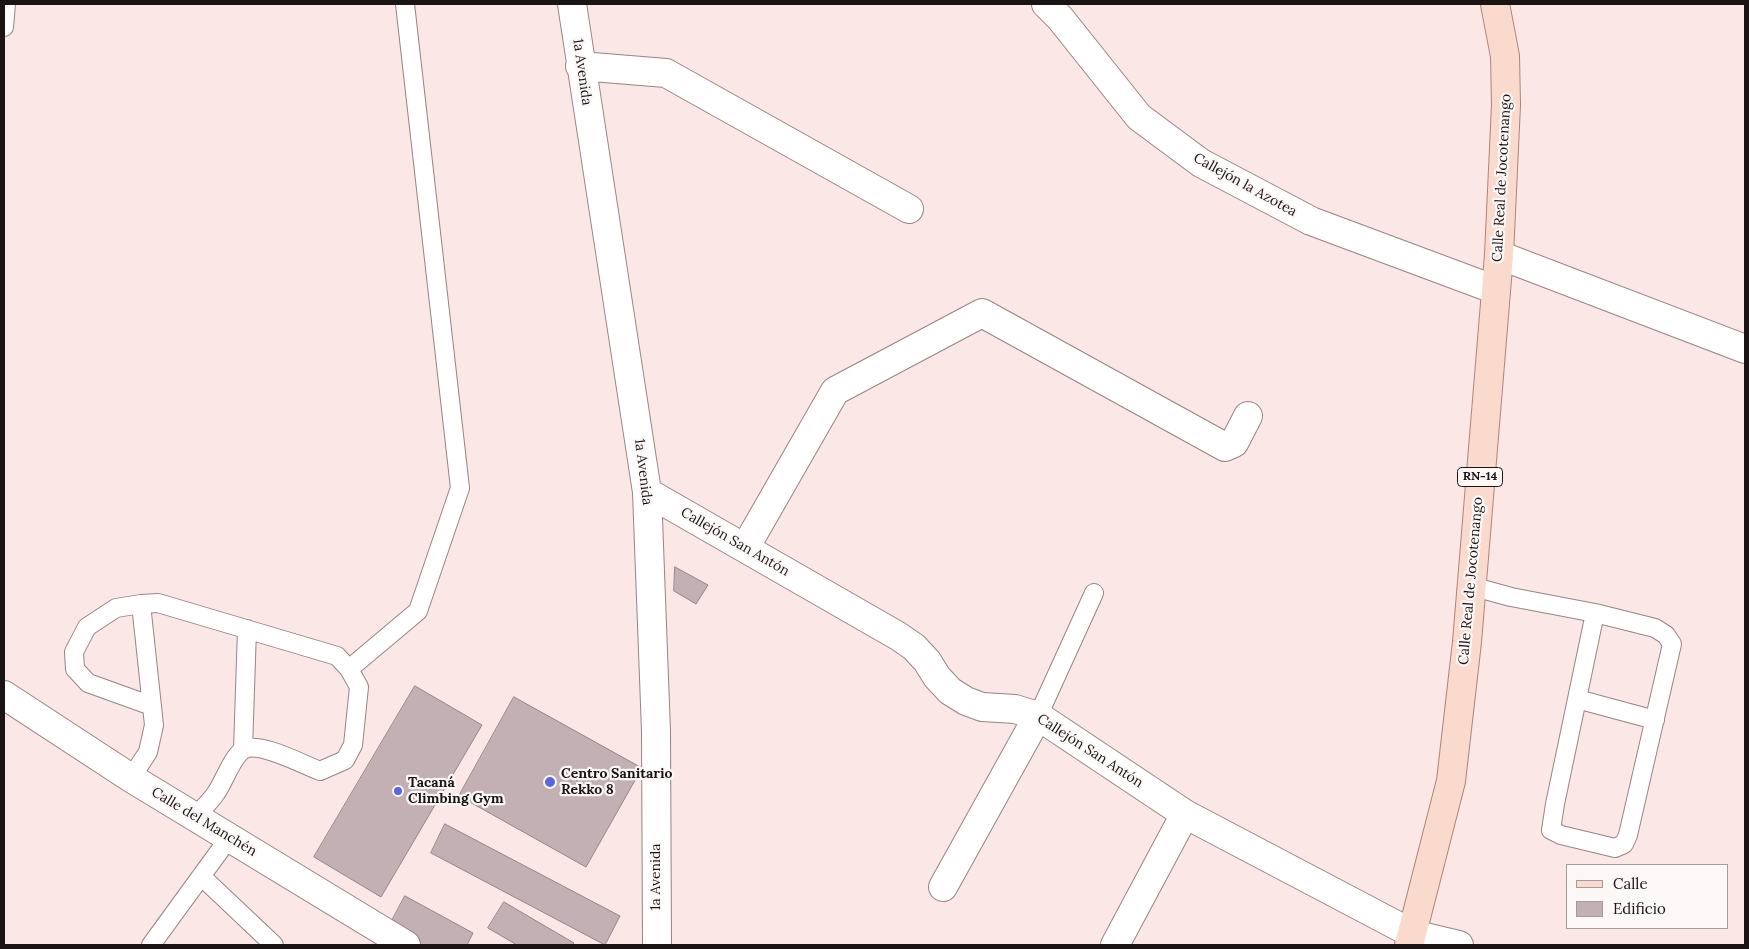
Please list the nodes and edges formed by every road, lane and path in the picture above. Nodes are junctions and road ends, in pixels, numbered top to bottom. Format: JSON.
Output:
{"nodes":[{"id":1,"x":6,"y":4,"type":"edge"},
{"id":2,"x":406,"y":4,"type":"edge"},
{"id":3,"x":572,"y":4,"type":"edge"},
{"id":4,"x":1046,"y":4,"type":"edge"},
{"id":5,"x":1495,"y":4,"type":"edge"},
{"id":6,"x":4,"y":27,"type":"edge"},
{"id":7,"x":580,"y":66,"type":"junction"},
{"id":8,"x":909,"y":209,"type":"dead end"},
{"id":9,"x":1499,"y":256,"type":"junction"},
{"id":10,"x":1496,"y":290,"type":"junction"},
{"id":11,"x":1745,"y":350,"type":"edge"},
{"id":12,"x":1248,"y":416,"type":"dead end"},
{"id":13,"x":647,"y":492,"type":"junction"},
{"id":14,"x":744,"y":548,"type":"junction"},
{"id":15,"x":1471,"y":586,"type":"junction"},
{"id":16,"x":1094,"y":593,"type":"dead end"},
{"id":17,"x":141,"y":604,"type":"junction"},
{"id":18,"x":1595,"y":614,"type":"junction"},
{"id":19,"x":247,"y":629,"type":"junction"},
{"id":20,"x":349,"y":669,"type":"junction"},
{"id":21,"x":4,"y":695,"type":"edge"},
{"id":22,"x":1577,"y":699,"type":"junction"},
{"id":23,"x":152,"y":706,"type":"junction"},
{"id":24,"x":1038,"y":716,"type":"junction"},
{"id":25,"x":1655,"y":720,"type":"junction"},
{"id":26,"x":243,"y":750,"type":"junction"},
{"id":27,"x":131,"y":778,"type":"junction"},
{"id":28,"x":1186,"y":814,"type":"junction"},
{"id":29,"x":195,"y":817,"type":"junction"},
{"id":30,"x":229,"y":838,"type":"junction"},
{"id":31,"x":201,"y":876,"type":"junction"},
{"id":32,"x":943,"y":887,"type":"dead end"},
{"id":33,"x":1411,"y":940,"type":"edge"},
{"id":34,"x":151,"y":945,"type":"edge"},
{"id":35,"x":274,"y":945,"type":"edge"},
{"id":36,"x":406,"y":945,"type":"edge"},
{"id":37,"x":657,"y":945,"type":"edge"},
{"id":38,"x":1115,"y":945,"type":"edge"},
{"id":39,"x":1459,"y":945,"type":"edge"}],
"edges":[{"from":1,"to":6,"type":"lane"},
{"from":2,"to":20,"type":"lane"},
{"from":3,"to":7,"type":"street","name":"1a Avenida"},
{"from":4,"to":10,"type":"street","name":"Callejón la Azotea"},
{"from":5,"to":9,"type":"main road","name":"Calle Real de Jocotenango","number":"RN-14"},
{"from":7,"to":8,"type":"street"},
{"from":7,"to":13,"type":"street","name":"1a Avenida"},
{"from":9,"to":10,"type":"main road","name":"Calle Real de Jocotenango","number":"RN-14"},
{"from":9,"to":11,"type":"street"},
{"from":10,"to":15,"type":"main road","name":"Calle Real de Jocotenango","number":"RN-14"},
{"from":12,"to":14,"type":"street"},
{"from":13,"to":14,"type":"street","name":"Callejón San Antón"},
{"from":13,"to":37,"type":"street","name":"1a Avenida"},
{"from":14,"to":24,"type":"street","name":"Callejón San Antón"},
{"from":15,"to":18,"type":"lane"},
{"from":15,"to":33,"type":"main road","name":"Calle Real de Jocotenango","number":"RN-14"},
{"from":16,"to":24,"type":"lane"},
{"from":17,"to":19,"type":"lane"},
{"from":17,"to":23,"type":"lane"},
{"from":17,"to":23,"type":"lane"},
{"from":18,"to":22,"type":"lane"},
{"from":18,"to":25,"type":"lane"},
{"from":19,"to":20,"type":"lane"},
{"from":19,"to":26,"type":"lane"},
{"from":20,"to":26,"type":"lane"},
{"from":21,"to":27,"type":"street","name":"Calle del Manchén"},
{"from":22,"to":25,"type":"lane"},
{"from":22,"to":25,"type":"lane"},
{"from":23,"to":27,"type":"lane"},
{"from":24,"to":28,"type":"street","name":"Callejón San Antón"},
{"from":24,"to":32,"type":"street"},
{"from":26,"to":29,"type":"lane"},
{"from":27,"to":29,"type":"street","name":"Calle del Manchén"},
{"from":28,"to":33,"type":"street","name":"Callejón San Antón"},
{"from":28,"to":38,"type":"street"},
{"from":29,"to":30,"type":"street","name":"Calle del Manchén"},
{"from":30,"to":31,"type":"lane"},
{"from":30,"to":36,"type":"street","name":"Calle del Manchén"},
{"from":31,"to":34,"type":"lane"},
{"from":31,"to":35,"type":"lane"},
{"from":33,"to":39,"type":"street","name":"Callejón San Antón"}]}
